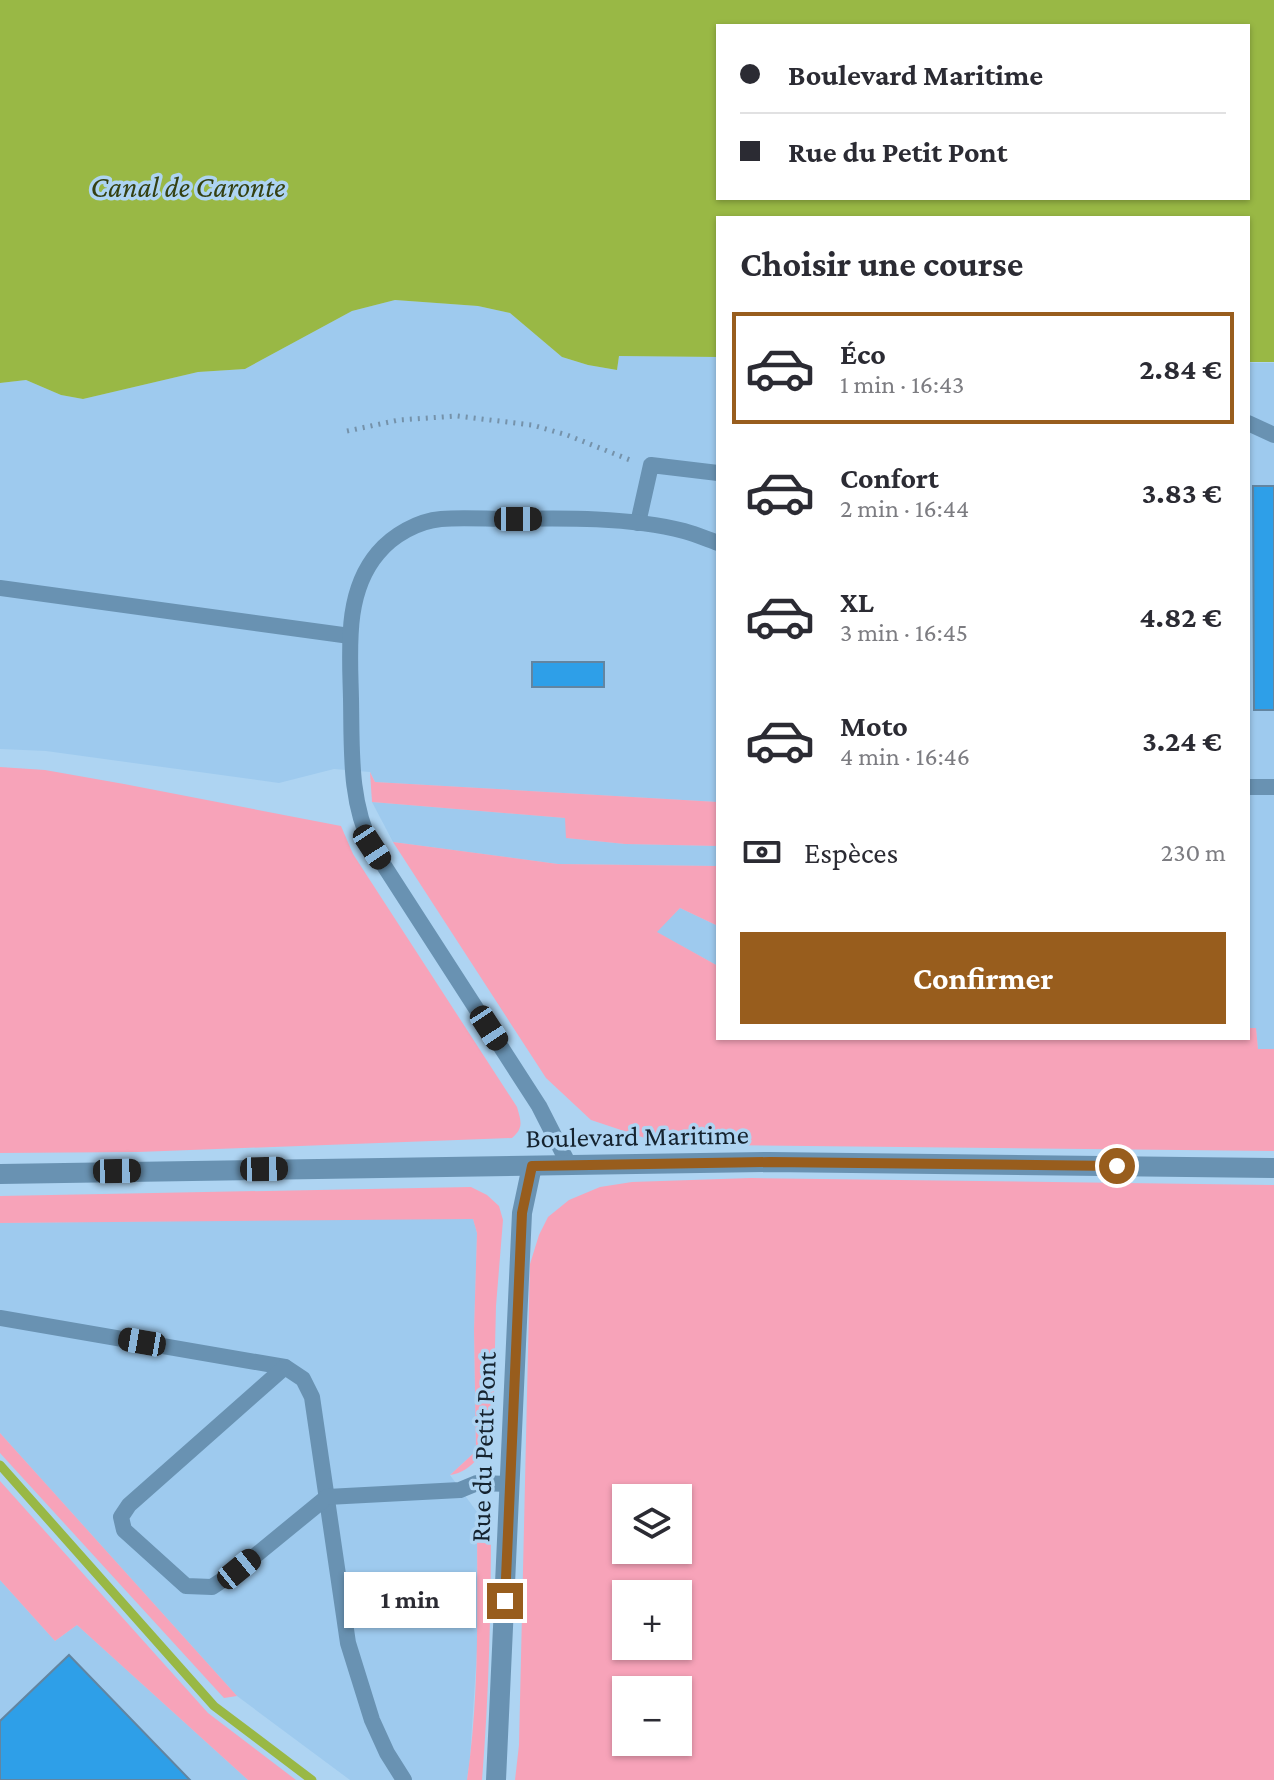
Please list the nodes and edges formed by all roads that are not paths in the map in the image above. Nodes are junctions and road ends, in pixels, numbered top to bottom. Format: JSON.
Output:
{"nodes":[{"id":1,"x":1250,"y":424,"type":"edge"},
{"id":2,"x":1274,"y":435,"type":"edge"},
{"id":3,"x":716,"y":473,"type":"edge"},
{"id":4,"x":638,"y":523,"type":"junction"},
{"id":5,"x":716,"y":542,"type":"edge"},
{"id":6,"x":0,"y":588,"type":"edge"},
{"id":7,"x":350,"y":636,"type":"junction"},
{"id":8,"x":1250,"y":787,"type":"edge"},
{"id":9,"x":1274,"y":787,"type":"edge"},
{"id":10,"x":569,"y":1165,"type":"junction"},
{"id":11,"x":532,"y":1166,"type":"junction"},
{"id":12,"x":1274,"y":1168,"type":"edge"},
{"id":13,"x":0,"y":1174,"type":"edge"},
{"id":14,"x":0,"y":1318,"type":"edge"},
{"id":15,"x":285,"y":1367,"type":"junction"},
{"id":16,"x":510,"y":1484,"type":"junction"},
{"id":17,"x":327,"y":1497,"type":"junction"},
{"id":18,"x":404,"y":1780,"type":"edge"},
{"id":19,"x":496,"y":1780,"type":"edge"}],
"edges":[{"from":1,"to":2,"type":"lane"},
{"from":3,"to":4,"type":"lane"},
{"from":4,"to":5,"type":"lane"},
{"from":4,"to":7,"type":"lane"},
{"from":6,"to":7,"type":"lane"},
{"from":7,"to":10,"type":"lane"},
{"from":8,"to":9,"type":"lane"},
{"from":10,"to":11,"type":"street","name":"Boulevard Maritime"},
{"from":10,"to":12,"type":"street","name":"Boulevard Maritime"},
{"from":11,"to":13,"type":"street","name":"Boulevard Maritime"},
{"from":11,"to":16,"type":"street","name":"Rue du Petit Pont"},
{"from":14,"to":15,"type":"lane"},
{"from":15,"to":17,"type":"lane"},
{"from":15,"to":17,"type":"lane"},
{"from":16,"to":17,"type":"lane"},
{"from":16,"to":19,"type":"street","name":"Rue du Petit Pont"},
{"from":17,"to":18,"type":"lane"}]}
